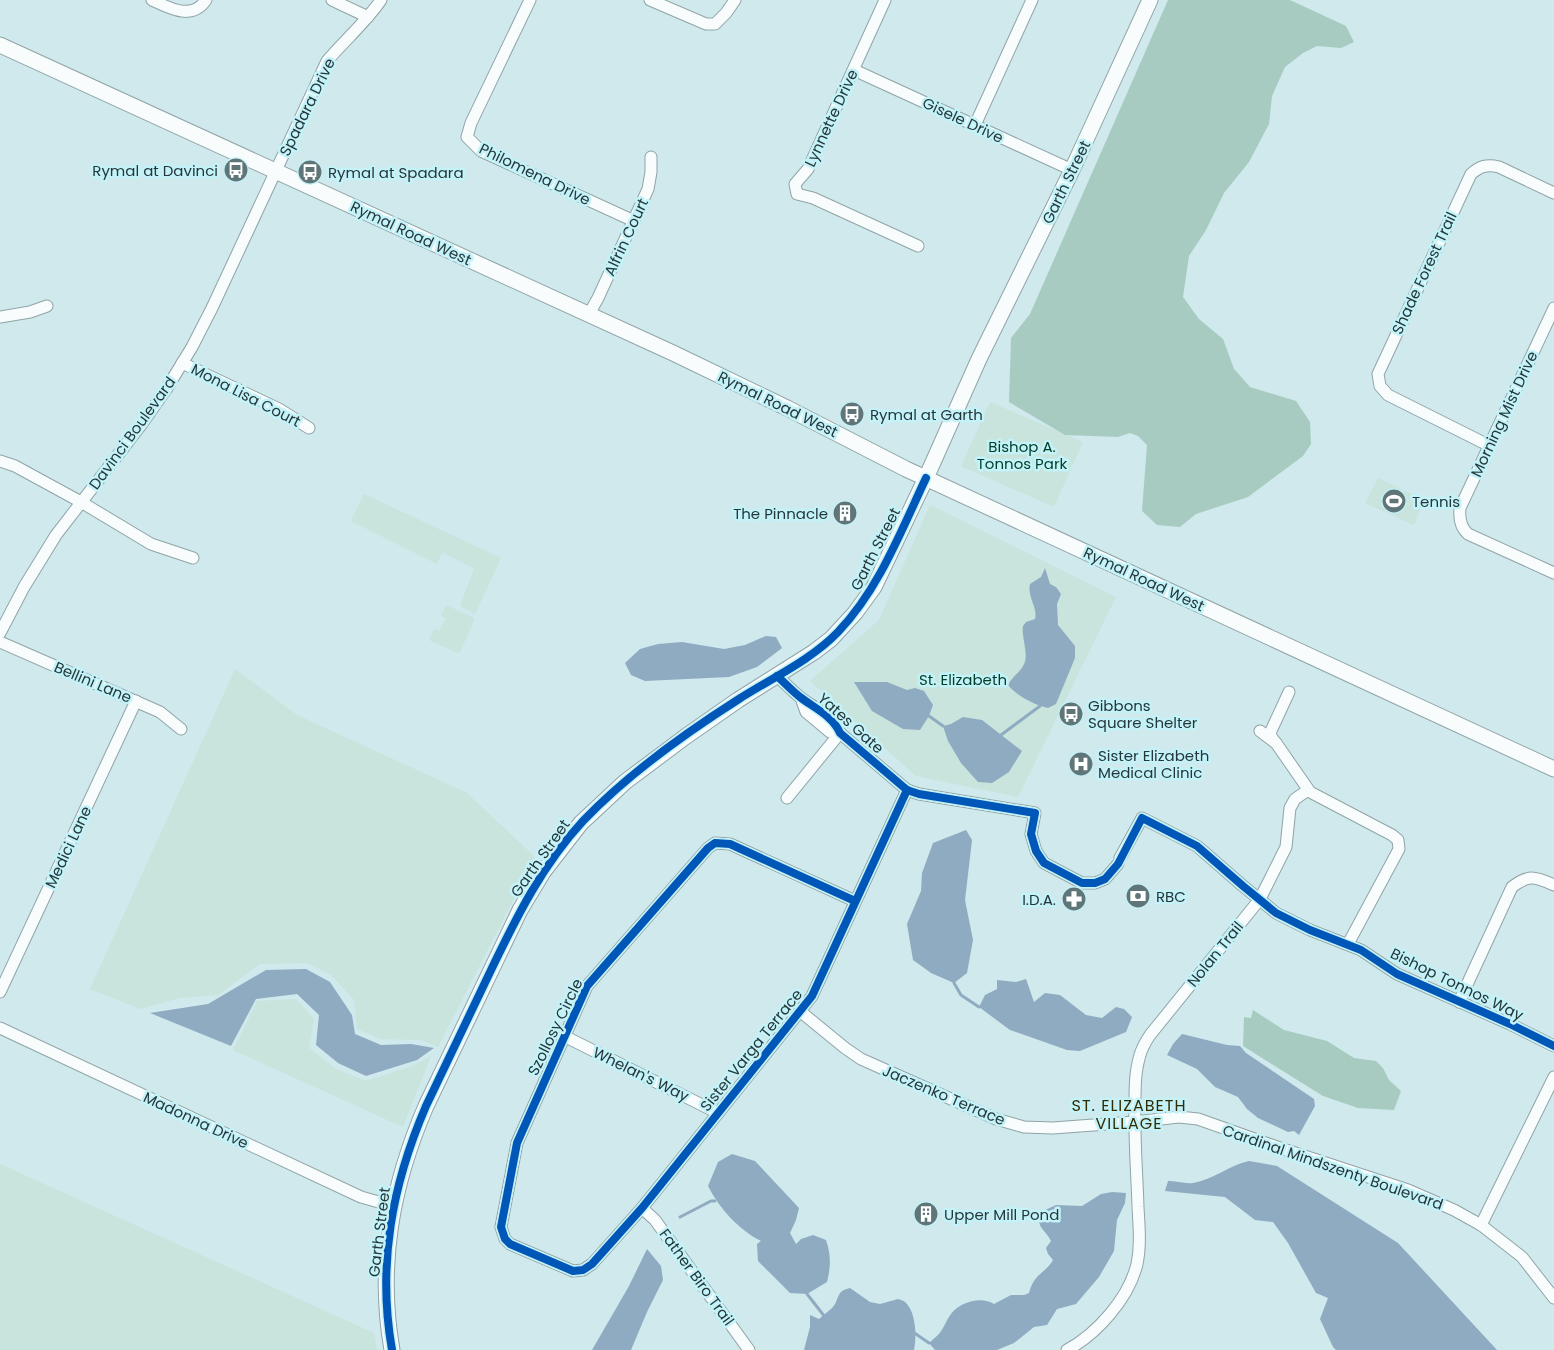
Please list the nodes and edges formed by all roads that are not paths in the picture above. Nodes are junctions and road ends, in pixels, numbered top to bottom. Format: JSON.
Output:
{"nodes":[{"id":1,"x":152,"y":0,"type":"edge"},
{"id":2,"x":206,"y":0,"type":"edge"},
{"id":3,"x":332,"y":0,"type":"edge"},
{"id":4,"x":381,"y":0,"type":"edge"},
{"id":5,"x":530,"y":0,"type":"edge"},
{"id":6,"x":650,"y":0,"type":"edge"},
{"id":7,"x":735,"y":0,"type":"edge"},
{"id":8,"x":885,"y":0,"type":"edge"},
{"id":9,"x":1032,"y":0,"type":"edge"},
{"id":10,"x":1150,"y":0,"type":"edge"},
{"id":11,"x":368,"y":17,"type":"junction"},
{"id":12,"x":0,"y":45,"type":"edge"},
{"id":13,"x":854,"y":70,"type":"junction"},
{"id":14,"x":975,"y":125,"type":"junction"},
{"id":15,"x":651,"y":157,"type":"dead end"},
{"id":16,"x":1072,"y":170,"type":"junction"},
{"id":17,"x":276,"y":171,"type":"junction"},
{"id":18,"x":1554,"y":193,"type":"edge"},
{"id":19,"x":634,"y":221,"type":"junction"},
{"id":20,"x":918,"y":246,"type":"dead end"},
{"id":21,"x":48,"y":306,"type":"dead end"},
{"id":22,"x":1554,"y":308,"type":"edge"},
{"id":23,"x":589,"y":314,"type":"junction"},
{"id":24,"x":0,"y":317,"type":"edge"},
{"id":25,"x":182,"y":363,"type":"junction"},
{"id":26,"x":309,"y":428,"type":"dead end"},
{"id":27,"x":1488,"y":445,"type":"junction"},
{"id":28,"x":0,"y":460,"type":"edge"},
{"id":29,"x":926,"y":478,"type":"junction"},
{"id":30,"x":81,"y":502,"type":"junction"},
{"id":31,"x":192,"y":558,"type":"dead end"},
{"id":32,"x":1554,"y":573,"type":"edge"},
{"id":33,"x":0,"y":633,"type":"edge"},
{"id":34,"x":0,"y":642,"type":"edge"},
{"id":35,"x":777,"y":676,"type":"junction"},
{"id":36,"x":1289,"y":692,"type":"dead end"},
{"id":37,"x":136,"y":701,"type":"junction"},
{"id":38,"x":182,"y":729,"type":"dead end"},
{"id":39,"x":1260,"y":731,"type":"dead end"},
{"id":40,"x":840,"y":733,"type":"junction"},
{"id":41,"x":1276,"y":744,"type":"junction"},
{"id":42,"x":1554,"y":769,"type":"edge"},
{"id":43,"x":907,"y":790,"type":"junction"},
{"id":44,"x":1308,"y":790,"type":"junction"},
{"id":45,"x":787,"y":798,"type":"dead end"},
{"id":46,"x":1554,"y":885,"type":"edge"},
{"id":47,"x":1260,"y":899,"type":"junction"},
{"id":48,"x":855,"y":901,"type":"junction"},
{"id":49,"x":1348,"y":944,"type":"junction"},
{"id":50,"x":0,"y":992,"type":"edge"},
{"id":51,"x":1459,"y":1002,"type":"junction"},
{"id":52,"x":801,"y":1012,"type":"junction"},
{"id":53,"x":0,"y":1028,"type":"edge"},
{"id":54,"x":564,"y":1036,"type":"junction"},
{"id":55,"x":1554,"y":1046,"type":"edge"},
{"id":56,"x":1554,"y":1077,"type":"edge"},
{"id":57,"x":718,"y":1113,"type":"junction"},
{"id":58,"x":1198,"y":1119,"type":"joint"},
{"id":59,"x":1134,"y":1122,"type":"junction"},
{"id":60,"x":394,"y":1206,"type":"junction"},
{"id":61,"x":642,"y":1208,"type":"junction"},
{"id":62,"x":1481,"y":1225,"type":"junction"},
{"id":63,"x":583,"y":1270,"type":"joint"},
{"id":64,"x":1554,"y":1298,"type":"edge"},
{"id":65,"x":392,"y":1350,"type":"edge"},
{"id":66,"x":749,"y":1350,"type":"edge"},
{"id":67,"x":1067,"y":1350,"type":"edge"}],
"edges":[{"from":1,"to":2,"type":"street"},
{"from":3,"to":11,"type":"street"},
{"from":4,"to":11,"type":"street","name":"Spadara Drive"},
{"from":5,"to":19,"type":"street","name":"Philomena Drive"},
{"from":6,"to":7,"type":"street"},
{"from":8,"to":13,"type":"street","name":"Lynnette Drive"},
{"from":9,"to":14,"type":"street"},
{"from":10,"to":16,"type":"main road","name":"Garth Street"},
{"from":11,"to":17,"type":"street","name":"Spadara Drive"},
{"from":12,"to":17,"type":"main road","name":"Rymal Road West"},
{"from":13,"to":14,"type":"street","name":"Gisele Drive"},
{"from":13,"to":20,"type":"street","name":"Lynnette Drive"},
{"from":14,"to":16,"type":"street","name":"Gisele Drive"},
{"from":15,"to":19,"type":"street","name":"Alfrin Court"},
{"from":16,"to":29,"type":"main road","name":"Garth Street"},
{"from":17,"to":23,"type":"main road","name":"Rymal Road West"},
{"from":17,"to":25,"type":"street","name":"Davinci Boulevard"},
{"from":18,"to":27,"type":"street","name":"Shade Forest Trail"},
{"from":19,"to":23,"type":"street","name":"Alfrin Court"},
{"from":21,"to":24,"type":"street"},
{"from":22,"to":27,"type":"street","name":"Morning Mist Drive"},
{"from":23,"to":29,"type":"main road","name":"Rymal Road West"},
{"from":25,"to":26,"type":"street","name":"Mona Lisa Court"},
{"from":25,"to":30,"type":"street","name":"Davinci Boulevard"},
{"from":27,"to":32,"type":"street","name":"Morning Mist Drive"},
{"from":28,"to":30,"type":"street"},
{"from":29,"to":35,"type":"main road","name":"Garth Street"},
{"from":29,"to":42,"type":"main road","name":"Rymal Road West"},
{"from":30,"to":31,"type":"street"},
{"from":30,"to":33,"type":"street","name":"Davinci Boulevard"},
{"from":34,"to":37,"type":"street","name":"Bellini Lane"},
{"from":35,"to":40,"type":"street","name":"Yates Gate"},
{"from":35,"to":60,"type":"main road","name":"Garth Street"},
{"from":36,"to":41,"type":"street"},
{"from":37,"to":38,"type":"street","name":"Bellini Lane"},
{"from":37,"to":50,"type":"street","name":"Medici Lane"},
{"from":39,"to":41,"type":"street"},
{"from":40,"to":43,"type":"street","name":"Yates Gate"},
{"from":40,"to":45,"type":"street","name":"Yates Gate"},
{"from":41,"to":44,"type":"street"},
{"from":43,"to":47,"type":"street","name":"Bishop Tonnos Way"},
{"from":43,"to":48,"type":"street","name":"Sister Varga Terrace"},
{"from":44,"to":47,"type":"street","name":"Nolan Trail"},
{"from":44,"to":49,"type":"street"},
{"from":46,"to":51,"type":"street"},
{"from":47,"to":49,"type":"street","name":"Bishop Tonnos Way"},
{"from":47,"to":59,"type":"street","name":"Nolan Trail"},
{"from":48,"to":52,"type":"street","name":"Sister Varga Terrace"},
{"from":48,"to":54,"type":"street","name":"Szollosy Circle"},
{"from":49,"to":51,"type":"street","name":"Bishop Tonnos Way"},
{"from":51,"to":55,"type":"street","name":"Bishop Tonnos Way"},
{"from":52,"to":57,"type":"street","name":"Sister Varga Terrace"},
{"from":52,"to":59,"type":"street","name":"Jaczenko Terrace"},
{"from":53,"to":60,"type":"street","name":"Madonna Drive"},
{"from":54,"to":57,"type":"street","name":"Whelan's Way"},
{"from":54,"to":63,"type":"street","name":"Szollosy Circle"},
{"from":56,"to":62,"type":"street"},
{"from":57,"to":61,"type":"street","name":"Sister Varga Terrace"},
{"from":58,"to":59,"type":"street","name":"Jaczenko Terrace"},
{"from":58,"to":62,"type":"street","name":"Cardinal Mindszenty Boulevard"},
{"from":59,"to":67,"type":"street"},
{"from":60,"to":65,"type":"main road","name":"Garth Street"},
{"from":61,"to":63,"type":"street","name":"Sister Varga Terrace"},
{"from":61,"to":66,"type":"street","name":"Father Biro Trail"},
{"from":62,"to":64,"type":"street","name":"Cardinal Mindszenty Boulevard"}]}
